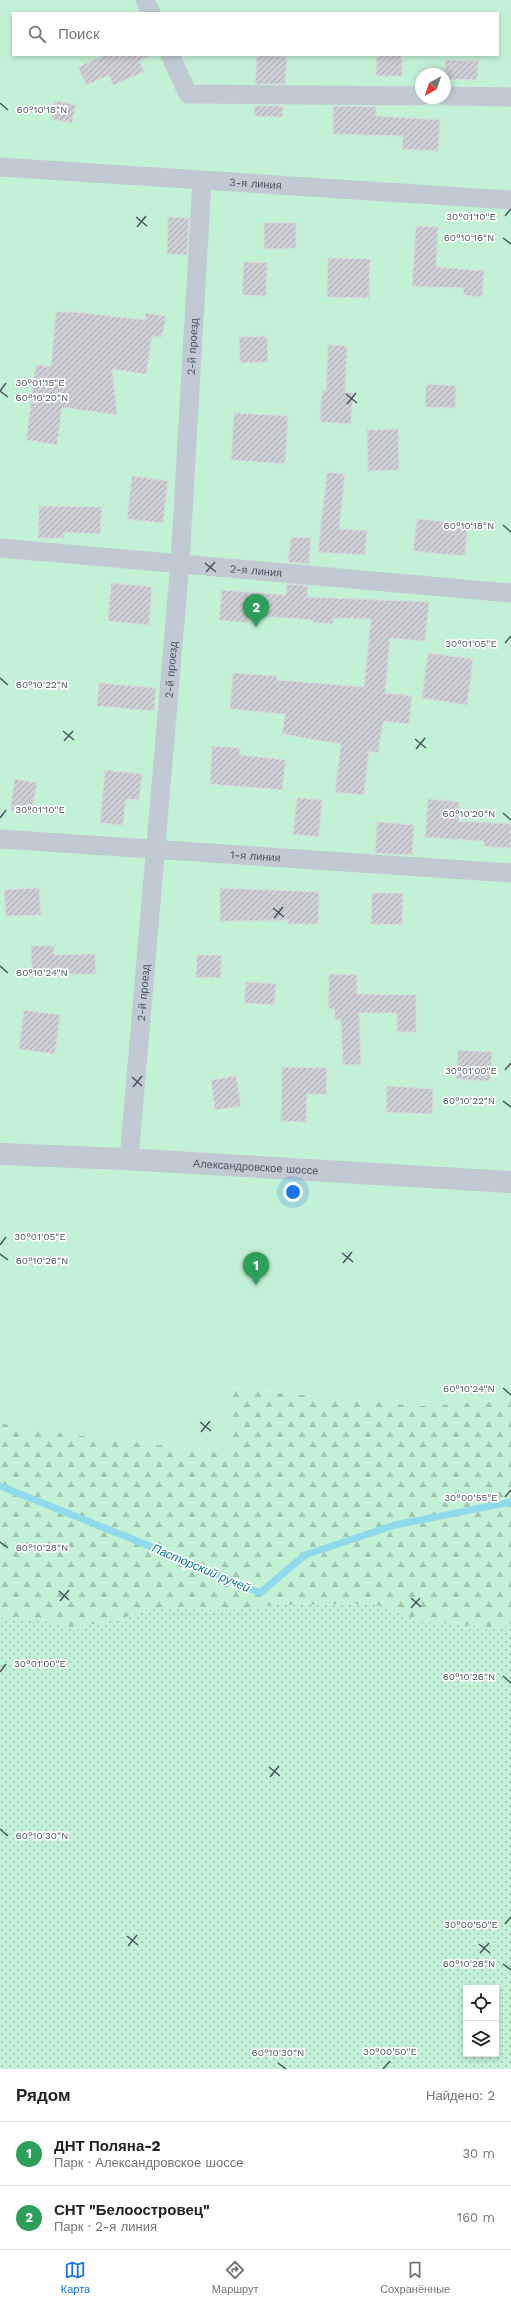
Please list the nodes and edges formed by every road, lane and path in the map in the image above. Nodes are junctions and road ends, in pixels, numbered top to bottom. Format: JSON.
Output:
{"nodes":[{"id":1,"x":145,"y":0,"type":"edge"},
{"id":2,"x":151,"y":12,"type":"edge"},
{"id":3,"x":170,"y":56,"type":"edge"},
{"id":4,"x":415,"y":96,"type":"edge"},
{"id":5,"x":451,"y":96,"type":"edge"},
{"id":6,"x":511,"y":97,"type":"edge"},
{"id":7,"x":0,"y":167,"type":"edge"},
{"id":8,"x":202,"y":181,"type":"junction"},
{"id":9,"x":511,"y":200,"type":"edge"},
{"id":10,"x":0,"y":548,"type":"edge"},
{"id":11,"x":180,"y":563,"type":"junction"},
{"id":12,"x":511,"y":593,"type":"edge"},
{"id":13,"x":0,"y":839,"type":"edge"},
{"id":14,"x":156,"y":850,"type":"junction"},
{"id":15,"x":511,"y":873,"type":"edge"},
{"id":16,"x":0,"y":1154,"type":"edge"},
{"id":17,"x":129,"y":1159,"type":"junction"},
{"id":18,"x":511,"y":1182,"type":"edge"}],
"edges":[{"from":1,"to":2,"type":"street"},
{"from":3,"to":4,"type":"street"},
{"from":5,"to":6,"type":"street"},
{"from":7,"to":8,"type":"street","name":"3-я линия"},
{"from":8,"to":9,"type":"street","name":"3-я линия"},
{"from":8,"to":11,"type":"street","name":"2-й проезд"},
{"from":10,"to":11,"type":"street","name":"2-я линия"},
{"from":11,"to":12,"type":"street","name":"2-я линия"},
{"from":11,"to":14,"type":"street","name":"2-й проезд"},
{"from":13,"to":14,"type":"street","name":"1-я линия"},
{"from":14,"to":15,"type":"street","name":"1-я линия"},
{"from":14,"to":17,"type":"street","name":"2-й проезд"},
{"from":16,"to":17,"type":"street","name":"Александровское шоссе"},
{"from":17,"to":18,"type":"street","name":"Александровское шоссе"}]}
